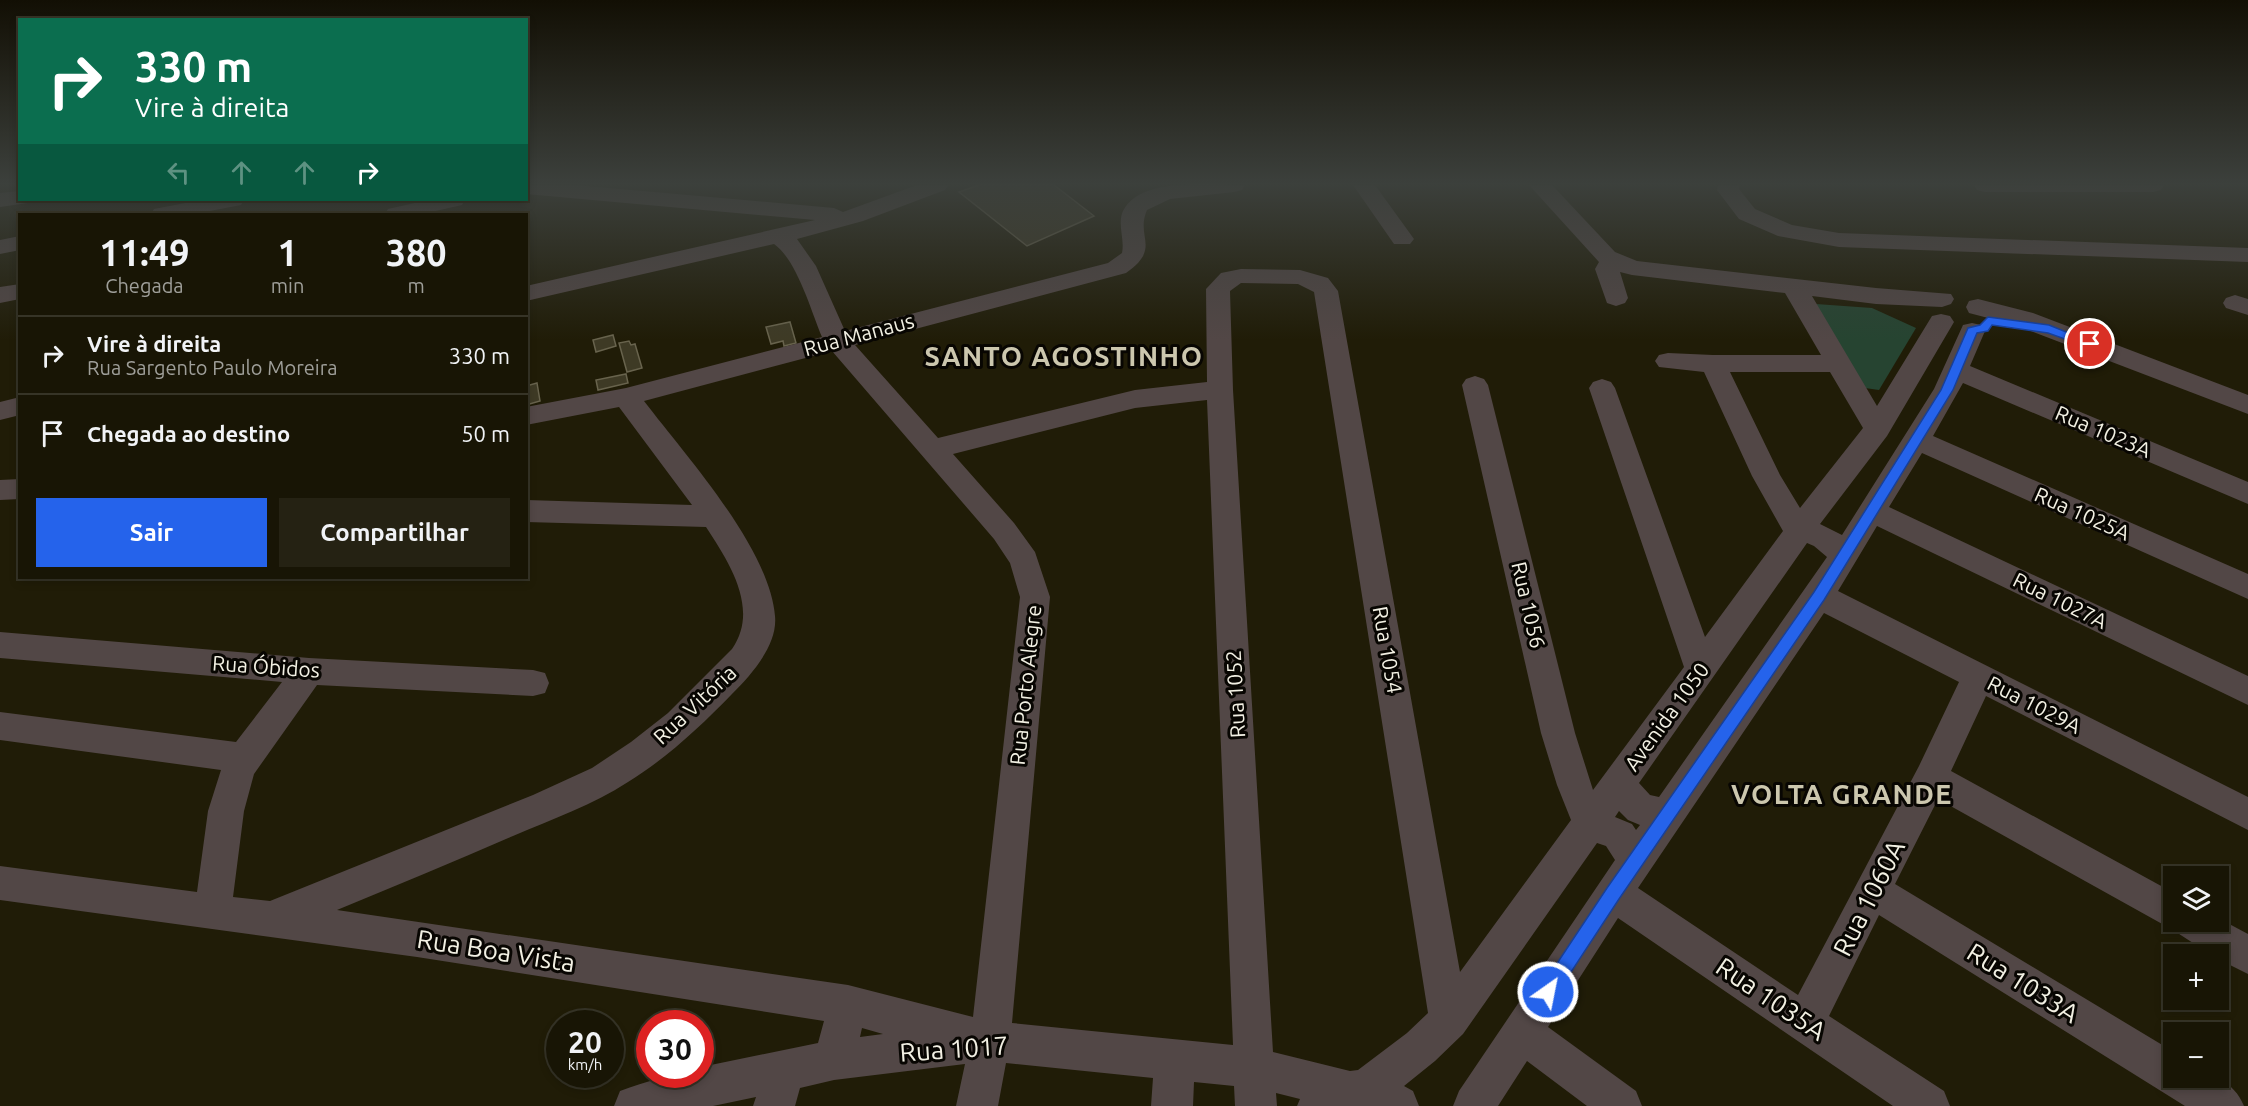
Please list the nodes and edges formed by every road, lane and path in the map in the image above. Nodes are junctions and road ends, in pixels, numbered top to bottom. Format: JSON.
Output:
{"nodes":[{"id":1,"x":775,"y":237,"type":"edge"},
{"id":2,"x":779,"y":237,"type":"edge"},
{"id":3,"x":1135,"y":237,"type":"edge"},
{"id":4,"x":1400,"y":237,"type":"edge"},
{"id":5,"x":1586,"y":237,"type":"edge"},
{"id":6,"x":1819,"y":237,"type":"edge"},
{"id":7,"x":1402,"y":240,"type":"dead end"},
{"id":8,"x":18,"y":243,"type":"edge"},
{"id":9,"x":0,"y":247,"type":"edge"},
{"id":10,"x":2248,"y":255,"type":"edge"},
{"id":11,"x":1612,"y":259,"type":"junction"},
{"id":12,"x":1319,"y":283,"type":"joint"},
{"id":13,"x":1793,"y":285,"type":"junction"},
{"id":14,"x":18,"y":291,"type":"edge"},
{"id":15,"x":528,"y":294,"type":"edge"},
{"id":16,"x":0,"y":295,"type":"edge"},
{"id":17,"x":1616,"y":298,"type":"dead end"},
{"id":18,"x":1959,"y":316,"type":"junction"},
{"id":19,"x":836,"y":340,"type":"junction"},
{"id":20,"x":1668,"y":361,"type":"dead end"},
{"id":21,"x":1838,"y":363,"type":"junction"},
{"id":22,"x":1713,"y":364,"type":"junction"},
{"id":23,"x":1957,"y":370,"type":"junction"},
{"id":24,"x":1475,"y":385,"type":"dead end"},
{"id":25,"x":1602,"y":388,"type":"dead end"},
{"id":26,"x":1220,"y":390,"type":"junction"},
{"id":27,"x":626,"y":397,"type":"junction"},
{"id":28,"x":2248,"y":405,"type":"edge"},
{"id":29,"x":18,"y":406,"type":"edge"},
{"id":30,"x":0,"y":411,"type":"edge"},
{"id":31,"x":528,"y":416,"type":"edge"},
{"id":32,"x":1877,"y":429,"type":"junction"},
{"id":33,"x":1917,"y":440,"type":"junction"},
{"id":34,"x":931,"y":450,"type":"junction"},
{"id":35,"x":18,"y":489,"type":"edge"},
{"id":36,"x":0,"y":490,"type":"edge"},
{"id":37,"x":2248,"y":494,"type":"edge"},
{"id":38,"x":1819,"y":505,"type":"junction"},
{"id":39,"x":528,"y":511,"type":"edge"},
{"id":40,"x":714,"y":516,"type":"junction"},
{"id":41,"x":1867,"y":519,"type":"junction"},
{"id":42,"x":1799,"y":532,"type":"junction"},
{"id":43,"x":1844,"y":557,"type":"junction"},
{"id":44,"x":2248,"y":587,"type":"edge"},
{"id":45,"x":1819,"y":596,"type":"junction"},
{"id":46,"x":0,"y":645,"type":"edge"},
{"id":47,"x":1701,"y":670,"type":"junction"},
{"id":48,"x":309,"y":671,"type":"junction"},
{"id":49,"x":1978,"y":677,"type":"junction"},
{"id":50,"x":533,"y":683,"type":"dead end"},
{"id":51,"x":2248,"y":691,"type":"edge"},
{"id":52,"x":0,"y":726,"type":"edge"},
{"id":53,"x":244,"y":758,"type":"junction"},
{"id":54,"x":1931,"y":777,"type":"junction"},
{"id":55,"x":1618,"y":785,"type":"junction"},
{"id":56,"x":2248,"y":814,"type":"edge"},
{"id":57,"x":1668,"y":815,"type":"junction"},
{"id":58,"x":1590,"y":823,"type":"junction"},
{"id":59,"x":1635,"y":861,"type":"junction"},
{"id":60,"x":0,"y":884,"type":"edge"},
{"id":61,"x":1873,"y":891,"type":"junction"},
{"id":62,"x":1613,"y":893,"type":"junction"},
{"id":63,"x":2163,"y":907,"type":"edge"},
{"id":64,"x":213,"y":910,"type":"junction"},
{"id":65,"x":268,"y":920,"type":"junction"},
{"id":66,"x":2207,"y":932,"type":"edge"},
{"id":67,"x":2248,"y":955,"type":"edge"},
{"id":68,"x":849,"y":1005,"type":"junction"},
{"id":69,"x":1449,"y":1020,"type":"junction"},
{"id":70,"x":1805,"y":1022,"type":"junction"},
{"id":71,"x":1522,"y":1032,"type":"junction"},
{"id":72,"x":989,"y":1041,"type":"junction"},
{"id":73,"x":834,"y":1060,"type":"junction"},
{"id":74,"x":1192,"y":1061,"type":"junction"},
{"id":75,"x":2163,"y":1069,"type":"edge"},
{"id":76,"x":2194,"y":1088,"type":"edge"},
{"id":77,"x":779,"y":1089,"type":"edge"},
{"id":78,"x":1253,"y":1093,"type":"edge"},
{"id":79,"x":1357,"y":1098,"type":"edge"},
{"id":80,"x":635,"y":1106,"type":"edge"},
{"id":81,"x":977,"y":1106,"type":"edge"},
{"id":82,"x":1172,"y":1106,"type":"edge"},
{"id":83,"x":1474,"y":1106,"type":"edge"},
{"id":84,"x":1621,"y":1106,"type":"edge"},
{"id":85,"x":1929,"y":1106,"type":"edge"},
{"id":86,"x":2223,"y":1106,"type":"edge"}],
"edges":[{"from":1,"to":15,"type":"street"},
{"from":2,"to":19,"type":"street","name":"Rua Porto Alegre"},
{"from":3,"to":19,"type":"street","name":"Rua Manaus"},
{"from":4,"to":7,"type":"street"},
{"from":5,"to":11,"type":"street"},
{"from":6,"to":10,"type":"street"},
{"from":8,"to":9,"type":"street"},
{"from":11,"to":13,"type":"street"},
{"from":11,"to":17,"type":"street"},
{"from":12,"to":26,"type":"street","name":"Rua 1052"},
{"from":12,"to":69,"type":"street","name":"Rua 1054"},
{"from":13,"to":18,"type":"street"},
{"from":13,"to":21,"type":"street"},
{"from":14,"to":16,"type":"street"},
{"from":18,"to":23,"type":"street"},
{"from":18,"to":28,"type":"street"},
{"from":18,"to":32,"type":"street","name":"Avenida 1050"},
{"from":19,"to":27,"type":"street","name":"Rua Manaus"},
{"from":19,"to":34,"type":"street","name":"Rua Porto Alegre"},
{"from":20,"to":22,"type":"street"},
{"from":21,"to":22,"type":"street"},
{"from":21,"to":32,"type":"street"},
{"from":22,"to":42,"type":"street"},
{"from":23,"to":33,"type":"street"},
{"from":23,"to":37,"type":"street","name":"Rua 1023A"},
{"from":24,"to":58,"type":"street","name":"Rua 1056"},
{"from":25,"to":47,"type":"street"},
{"from":26,"to":34,"type":"street"},
{"from":26,"to":78,"type":"street","name":"Rua 1052"},
{"from":27,"to":31,"type":"street","name":"Rua Manaus"},
{"from":27,"to":40,"type":"street","name":"Rua Vitória"},
{"from":29,"to":30,"type":"street"},
{"from":32,"to":38,"type":"street","name":"Avenida 1050"},
{"from":33,"to":41,"type":"street"},
{"from":33,"to":44,"type":"street","name":"Rua 1025A"},
{"from":34,"to":72,"type":"street","name":"Rua Porto Alegre"},
{"from":35,"to":36,"type":"street"},
{"from":38,"to":41,"type":"street","name":"Rua 1027A"},
{"from":38,"to":42,"type":"street","name":"Avenida 1050"},
{"from":39,"to":40,"type":"street"},
{"from":40,"to":65,"type":"street","name":"Rua Vitória"},
{"from":41,"to":43,"type":"street"},
{"from":41,"to":51,"type":"street","name":"Rua 1027A"},
{"from":42,"to":43,"type":"street"},
{"from":42,"to":47,"type":"street","name":"Avenida 1050"},
{"from":43,"to":45,"type":"street"},
{"from":45,"to":49,"type":"street","name":"Rua 1029A"},
{"from":45,"to":57,"type":"street"},
{"from":46,"to":48,"type":"street","name":"Rua Óbidos"},
{"from":47,"to":55,"type":"street","name":"Avenida 1050"},
{"from":48,"to":50,"type":"street","name":"Rua Óbidos"},
{"from":48,"to":53,"type":"street"},
{"from":49,"to":54,"type":"street","name":"Rua 1060A"},
{"from":49,"to":56,"type":"street","name":"Rua 1029A"},
{"from":52,"to":53,"type":"street"},
{"from":53,"to":64,"type":"street"},
{"from":54,"to":61,"type":"street","name":"Rua 1060A"},
{"from":54,"to":63,"type":"street"},
{"from":55,"to":57,"type":"street"},
{"from":55,"to":58,"type":"street","name":"Avenida 1050"},
{"from":57,"to":59,"type":"street"},
{"from":58,"to":59,"type":"street"},
{"from":58,"to":69,"type":"street","name":"Avenida 1050"},
{"from":59,"to":62,"type":"street"},
{"from":60,"to":64,"type":"street","name":"Rua Boa Vista"},
{"from":61,"to":70,"type":"street","name":"Rua 1060A"},
{"from":61,"to":75,"type":"street","name":"Rua 1033A"},
{"from":62,"to":70,"type":"street","name":"Rua 1035A"},
{"from":62,"to":71,"type":"street"},
{"from":64,"to":65,"type":"street","name":"Rua Boa Vista"},
{"from":65,"to":68,"type":"street","name":"Rua Boa Vista"},
{"from":66,"to":67,"type":"street"},
{"from":68,"to":72,"type":"street","name":"Rua Boa Vista"},
{"from":68,"to":73,"type":"street"},
{"from":69,"to":79,"type":"street","name":"Avenida 1050"},
{"from":70,"to":85,"type":"street","name":"Rua 1035A"},
{"from":71,"to":83,"type":"street"},
{"from":71,"to":84,"type":"street"},
{"from":72,"to":73,"type":"street","name":"Rua 1017"},
{"from":72,"to":74,"type":"street","name":"Rua 1017"},
{"from":72,"to":81,"type":"street","name":"Rua Porto Alegre"},
{"from":73,"to":77,"type":"street","name":"Rua 1017"},
{"from":74,"to":78,"type":"street"},
{"from":74,"to":82,"type":"street"},
{"from":76,"to":86,"type":"street","name":"Rua 1033A"},
{"from":77,"to":80,"type":"street","name":"Rua 1017"},
{"from":78,"to":79,"type":"street"}]}
